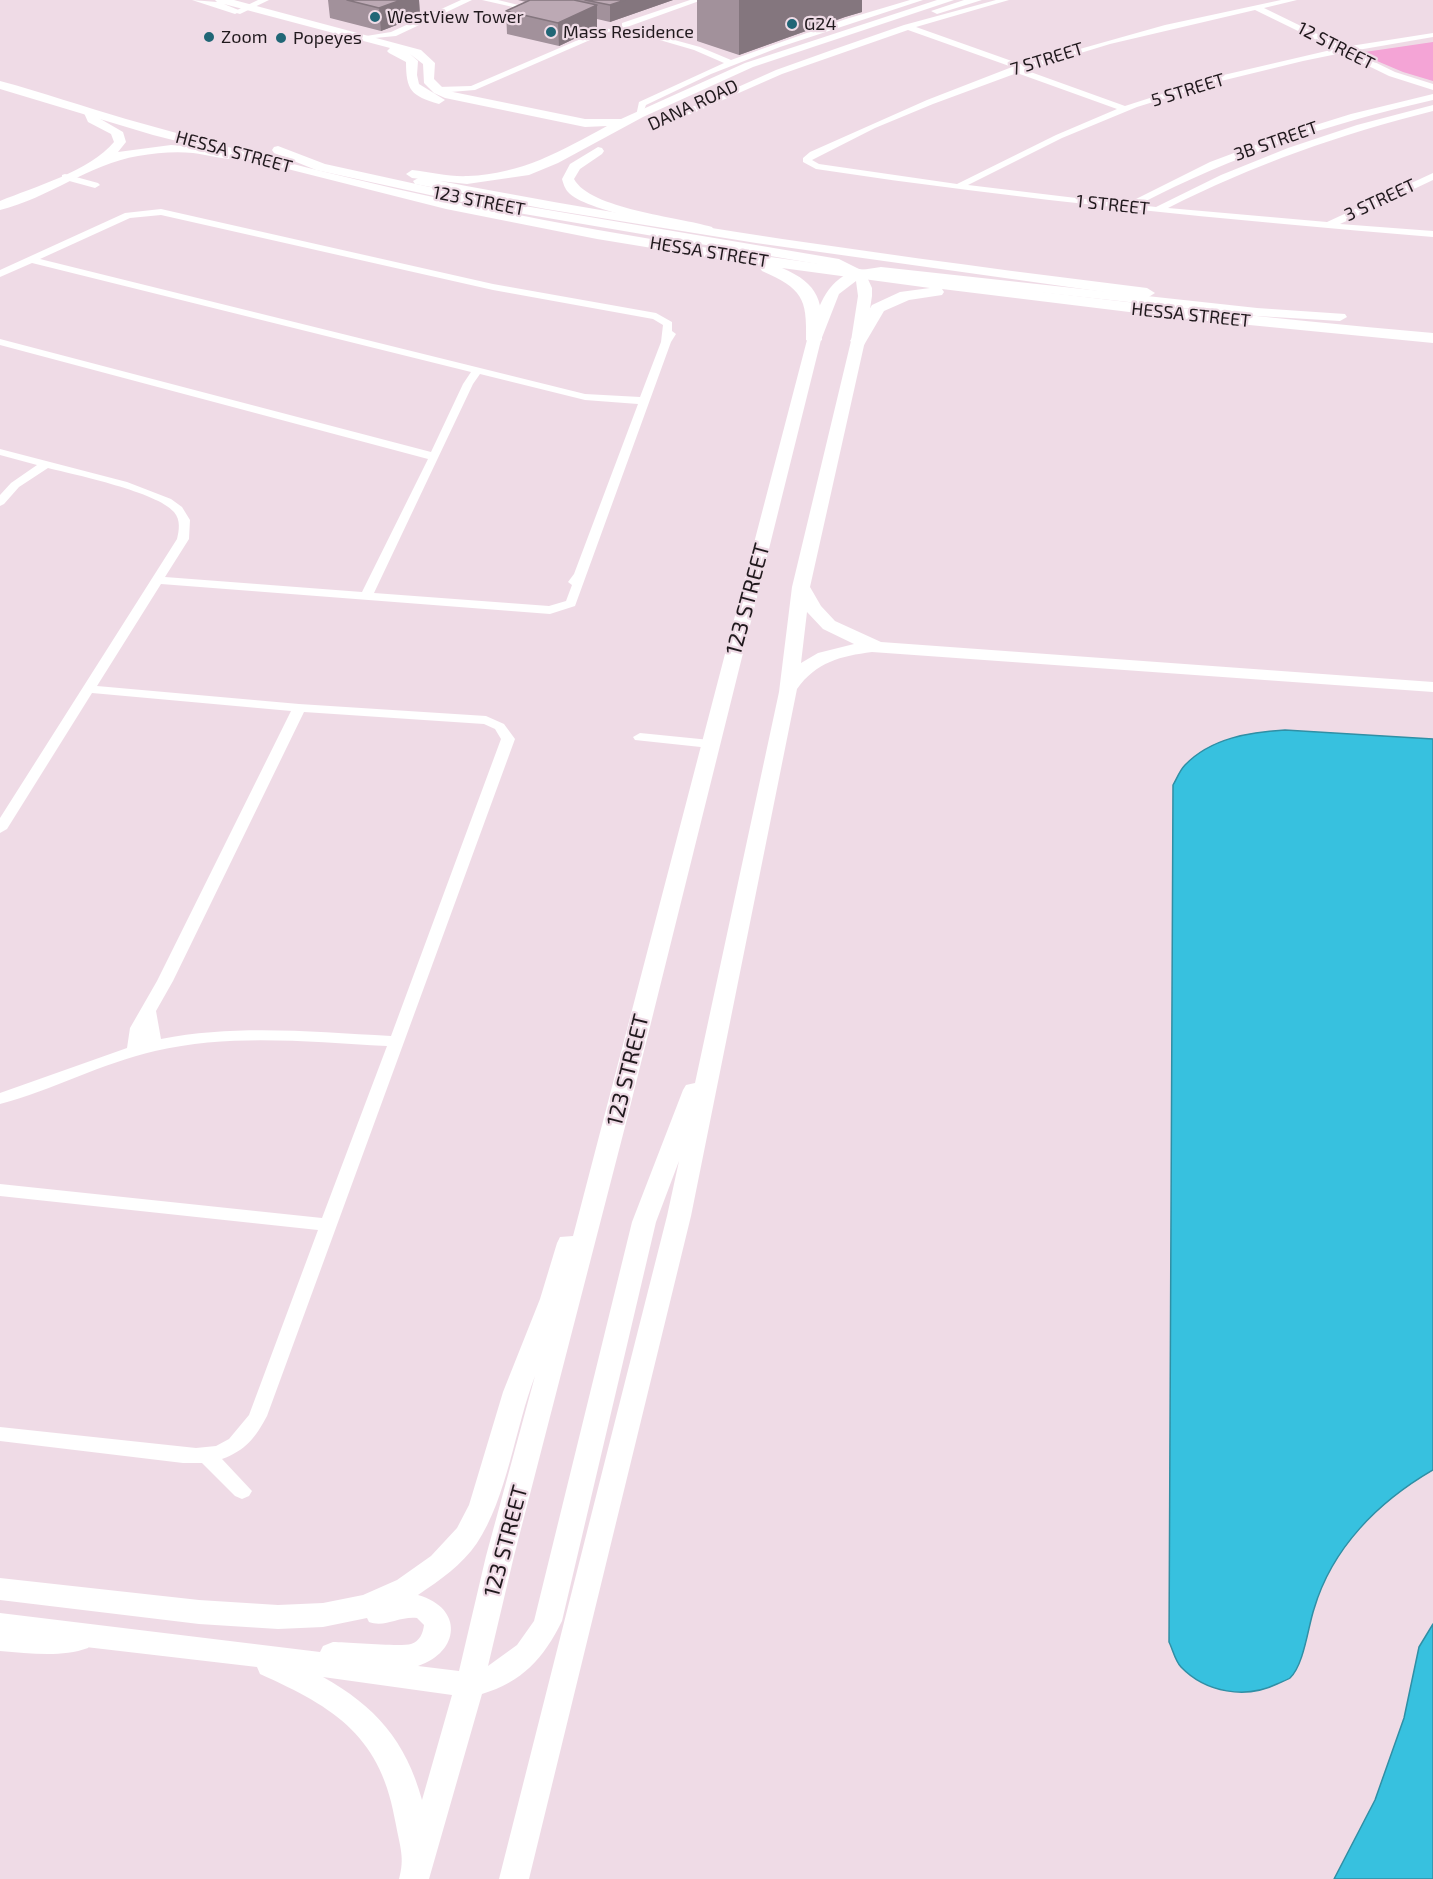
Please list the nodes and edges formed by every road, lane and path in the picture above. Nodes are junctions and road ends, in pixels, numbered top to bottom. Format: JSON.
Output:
{"nodes":[{"id":1,"x":198,"y":0,"type":"edge"},
{"id":2,"x":221,"y":0,"type":"edge"},
{"id":3,"x":265,"y":0,"type":"edge"},
{"id":4,"x":468,"y":0,"type":"edge"},
{"id":5,"x":486,"y":0,"type":"edge"},
{"id":6,"x":918,"y":0,"type":"edge"},
{"id":7,"x":948,"y":0,"type":"edge"},
{"id":8,"x":976,"y":0,"type":"edge"},
{"id":9,"x":1005,"y":0,"type":"edge"},
{"id":10,"x":1242,"y":0,"type":"edge"},
{"id":11,"x":1293,"y":0,"type":"edge"},
{"id":12,"x":692,"y":1,"type":"edge"},
{"id":13,"x":1256,"y":7,"type":"junction"},
{"id":14,"x":242,"y":10,"type":"junction"},
{"id":15,"x":541,"y":12,"type":"edge"},
{"id":16,"x":597,"y":23,"type":"dead end"},
{"id":17,"x":625,"y":27,"type":"junction"},
{"id":18,"x":907,"y":27,"type":"junction"},
{"id":19,"x":609,"y":28,"type":"junction"},
{"id":20,"x":826,"y":29,"type":"junction"},
{"id":21,"x":1433,"y":35,"type":"edge"},
{"id":22,"x":393,"y":39,"type":"junction"},
{"id":23,"x":812,"y":43,"type":"junction"},
{"id":24,"x":1343,"y":50,"type":"junction"},
{"id":25,"x":710,"y":53,"type":"junction"},
{"id":26,"x":745,"y":63,"type":"junction"},
{"id":27,"x":726,"y":67,"type":"junction"},
{"id":28,"x":1017,"y":68,"type":"junction"},
{"id":29,"x":0,"y":85,"type":"edge"},
{"id":30,"x":1433,"y":87,"type":"edge"},
{"id":31,"x":472,"y":88,"type":"junction"},
{"id":32,"x":438,"y":90,"type":"junction"},
{"id":33,"x":708,"y":97,"type":"junction"},
{"id":34,"x":1433,"y":97,"type":"edge"},
{"id":35,"x":474,"y":102,"type":"junction"},
{"id":36,"x":1433,"y":108,"type":"edge"},
{"id":37,"x":1126,"y":109,"type":"junction"},
{"id":38,"x":509,"y":111,"type":"junction"},
{"id":39,"x":1414,"y":112,"type":"junction"},
{"id":40,"x":90,"y":113,"type":"junction"},
{"id":41,"x":633,"y":117,"type":"junction"},
{"id":42,"x":1433,"y":121,"type":"edge"},
{"id":43,"x":652,"y":123,"type":"joint"},
{"id":44,"x":207,"y":130,"type":"dead end"},
{"id":45,"x":585,"y":142,"type":"junction"},
{"id":46,"x":610,"y":144,"type":"dead end"},
{"id":47,"x":278,"y":150,"type":"junction"},
{"id":48,"x":813,"y":154,"type":"joint"},
{"id":49,"x":244,"y":155,"type":"junction"},
{"id":50,"x":96,"y":163,"type":"junction"},
{"id":51,"x":348,"y":167,"type":"junction"},
{"id":52,"x":1433,"y":176,"type":"edge"},
{"id":53,"x":65,"y":177,"type":"junction"},
{"id":54,"x":95,"y":185,"type":"dead end"},
{"id":55,"x":958,"y":187,"type":"junction"},
{"id":56,"x":0,"y":206,"type":"edge"},
{"id":57,"x":1127,"y":207,"type":"junction"},
{"id":58,"x":1157,"y":210,"type":"junction"},
{"id":59,"x":1327,"y":226,"type":"junction"},
{"id":60,"x":707,"y":230,"type":"junction"},
{"id":61,"x":1433,"y":234,"type":"edge"},
{"id":62,"x":680,"y":248,"type":"junction"},
{"id":63,"x":32,"y":260,"type":"junction"},
{"id":64,"x":0,"y":274,"type":"edge"},
{"id":65,"x":858,"y":274,"type":"junction"},
{"id":66,"x":1079,"y":302,"type":"junction"},
{"id":67,"x":1340,"y":317,"type":"junction"},
{"id":68,"x":1433,"y":325,"type":"edge"},
{"id":69,"x":1433,"y":338,"type":"edge"},
{"id":70,"x":814,"y":340,"type":"junction"},
{"id":71,"x":858,"y":341,"type":"junction"},
{"id":72,"x":0,"y":342,"type":"edge"},
{"id":73,"x":478,"y":370,"type":"junction"},
{"id":74,"x":491,"y":374,"type":"junction"},
{"id":75,"x":463,"y":398,"type":"junction"},
{"id":76,"x":642,"y":406,"type":"junction"},
{"id":77,"x":0,"y":452,"type":"edge"},
{"id":78,"x":437,"y":452,"type":"junction"},
{"id":79,"x":30,"y":461,"type":"junction"},
{"id":80,"x":45,"y":465,"type":"junction"},
{"id":81,"x":4,"y":497,"type":"edge"},
{"id":82,"x":158,"y":579,"type":"junction"},
{"id":83,"x":801,"y":587,"type":"junction"},
{"id":84,"x":368,"y":595,"type":"junction"},
{"id":85,"x":889,"y":647,"type":"junction"},
{"id":86,"x":1433,"y":687,"type":"edge"},
{"id":87,"x":88,"y":689,"type":"junction"},
{"id":88,"x":788,"y":692,"type":"junction"},
{"id":89,"x":299,"y":708,"type":"junction"},
{"id":90,"x":640,"y":737,"type":"dead end"},
{"id":91,"x":710,"y":744,"type":"junction"},
{"id":92,"x":0,"y":829,"type":"edge"},
{"id":93,"x":148,"y":1011,"type":"junction"},
{"id":94,"x":397,"y":1041,"type":"junction"},
{"id":95,"x":154,"y":1046,"type":"junction"},
{"id":96,"x":715,"y":1049,"type":"junction"},
{"id":97,"x":134,"y":1051,"type":"junction"},
{"id":98,"x":0,"y":1099,"type":"edge"},
{"id":99,"x":604,"y":1160,"type":"junction"},
{"id":100,"x":0,"y":1190,"type":"edge"},
{"id":101,"x":329,"y":1225,"type":"junction"},
{"id":102,"x":0,"y":1434,"type":"edge"},
{"id":103,"x":207,"y":1456,"type":"junction"},
{"id":104,"x":242,"y":1491,"type":"dead end"},
{"id":105,"x":0,"y":1589,"type":"edge"},
{"id":106,"x":199,"y":1612,"type":"junction"},
{"id":107,"x":0,"y":1624,"type":"edge"},
{"id":108,"x":102,"y":1638,"type":"junction"},
{"id":109,"x":0,"y":1643,"type":"edge"},
{"id":110,"x":264,"y":1657,"type":"junction"},
{"id":111,"x":470,"y":1684,"type":"junction"},
{"id":112,"x":416,"y":1870,"type":"edge"},
{"id":113,"x":514,"y":1879,"type":"edge"}],
"edges":[{"from":1,"to":14,"type":"street","name":"DANA ROAD"},
{"from":2,"to":14,"type":"street","name":"DANA ROAD"},
{"from":3,"to":14,"type":"street"},
{"from":4,"to":22,"type":"street"},
{"from":5,"to":15,"type":"street"},
{"from":6,"to":20,"type":"street"},
{"from":7,"to":23,"type":"street","name":"DANA ROAD"},
{"from":8,"to":33,"type":"street","name":"DANA ROAD"},
{"from":9,"to":18,"type":"street"},
{"from":10,"to":13,"type":"street","name":"12 STREET"},
{"from":11,"to":13,"type":"street","name":"7 STREET"},
{"from":12,"to":17,"type":"street"},
{"from":13,"to":24,"type":"street","name":"12 STREET"},
{"from":13,"to":28,"type":"street","name":"7 STREET"},
{"from":14,"to":22,"type":"street","name":"DANA ROAD"},
{"from":14,"to":38,"type":"street","name":"DANA ROAD"},
{"from":16,"to":19,"type":"street"},
{"from":17,"to":19,"type":"street"},
{"from":17,"to":25,"type":"street"},
{"from":18,"to":28,"type":"street"},
{"from":18,"to":43,"type":"street"},
{"from":19,"to":31,"type":"street"},
{"from":20,"to":23,"type":"street"},
{"from":20,"to":26,"type":"street"},
{"from":21,"to":24,"type":"street","name":"5 STREET"},
{"from":22,"to":32,"type":"street","name":"DANA ROAD"},
{"from":23,"to":26,"type":"street","name":"DANA ROAD"},
{"from":24,"to":30,"type":"street","name":"12 STREET"},
{"from":24,"to":37,"type":"street","name":"5 STREET"},
{"from":25,"to":26,"type":"street"},
{"from":25,"to":27,"type":"street"},
{"from":26,"to":27,"type":"street"},
{"from":26,"to":33,"type":"street"},
{"from":26,"to":41,"type":"street","name":"DANA ROAD"},
{"from":27,"to":41,"type":"street"},
{"from":28,"to":37,"type":"street"},
{"from":28,"to":48,"type":"street","name":"7 STREET"},
{"from":29,"to":40,"type":"main road","name":"HESSA STREET"},
{"from":31,"to":32,"type":"street"},
{"from":31,"to":35,"type":"street"},
{"from":32,"to":35,"type":"street","name":"DANA ROAD"},
{"from":33,"to":43,"type":"street","name":"DANA ROAD"},
{"from":34,"to":57,"type":"street","name":"3B STREET"},
{"from":35,"to":38,"type":"street","name":"DANA ROAD"},
{"from":36,"to":39,"type":"street","name":"3B STREET"},
{"from":37,"to":55,"type":"street","name":"5 STREET"},
{"from":38,"to":41,"type":"street","name":"DANA ROAD"},
{"from":38,"to":45,"type":"street","name":"DANA ROAD"},
{"from":39,"to":42,"type":"street"},
{"from":39,"to":58,"type":"street","name":"3B STREET"},
{"from":40,"to":49,"type":"main road","name":"HESSA STREET"},
{"from":40,"to":50,"type":"street"},
{"from":41,"to":45,"type":"street","name":"DANA ROAD"},
{"from":44,"to":47,"type":"main road","name":"HESSA STREET"},
{"from":45,"to":51,"type":"street","name":"DANA ROAD"},
{"from":46,"to":60,"type":"street"},
{"from":47,"to":51,"type":"main road","name":"HESSA STREET"},
{"from":47,"to":65,"type":"street","name":"123 STREET"},
{"from":48,"to":55,"type":"street","name":"1 STREET"},
{"from":49,"to":50,"type":"street"},
{"from":49,"to":62,"type":"main road","name":"HESSA STREET"},
{"from":50,"to":53,"type":"street"},
{"from":51,"to":60,"type":"main road","name":"HESSA STREET"},
{"from":52,"to":59,"type":"street","name":"3 STREET"},
{"from":53,"to":54,"type":"street"},
{"from":53,"to":56,"type":"street"},
{"from":55,"to":57,"type":"street","name":"1 STREET"},
{"from":57,"to":58,"type":"street","name":"1 STREET"},
{"from":58,"to":59,"type":"street","name":"1 STREET"},
{"from":59,"to":61,"type":"street","name":"1 STREET"},
{"from":60,"to":67,"type":"main road","name":"HESSA STREET"},
{"from":62,"to":65,"type":"main road","name":"HESSA STREET"},
{"from":62,"to":70,"type":"main road"},
{"from":63,"to":64,"type":"street"},
{"from":63,"to":73,"type":"street"},
{"from":63,"to":76,"type":"street"},
{"from":65,"to":66,"type":"main road","name":"HESSA STREET"},
{"from":65,"to":67,"type":"street","name":"123 STREET"},
{"from":65,"to":70,"type":"street","name":"123 STREET"},
{"from":65,"to":71,"type":"street","name":"123 STREET"},
{"from":66,"to":69,"type":"main road","name":"HESSA STREET"},
{"from":66,"to":71,"type":"main road"},
{"from":67,"to":68,"type":"main road","name":"HESSA STREET"},
{"from":70,"to":91,"type":"street","name":"123 STREET"},
{"from":71,"to":83,"type":"street","name":"123 STREET"},
{"from":72,"to":78,"type":"street"},
{"from":73,"to":74,"type":"street"},
{"from":73,"to":75,"type":"street"},
{"from":74,"to":75,"type":"street"},
{"from":74,"to":76,"type":"street"},
{"from":75,"to":78,"type":"street"},
{"from":76,"to":84,"type":"street"},
{"from":77,"to":79,"type":"street"},
{"from":78,"to":84,"type":"street"},
{"from":79,"to":80,"type":"street"},
{"from":79,"to":81,"type":"street"},
{"from":80,"to":81,"type":"street"},
{"from":80,"to":82,"type":"street"},
{"from":82,"to":84,"type":"street"},
{"from":82,"to":87,"type":"street"},
{"from":83,"to":85,"type":"street"},
{"from":83,"to":88,"type":"street","name":"123 STREET"},
{"from":85,"to":86,"type":"street"},
{"from":85,"to":88,"type":"street"},
{"from":87,"to":89,"type":"street"},
{"from":87,"to":92,"type":"street"},
{"from":88,"to":96,"type":"street","name":"123 STREET"},
{"from":89,"to":93,"type":"street"},
{"from":89,"to":94,"type":"street"},
{"from":90,"to":91,"type":"street"},
{"from":91,"to":99,"type":"street","name":"123 STREET"},
{"from":93,"to":95,"type":"street"},
{"from":93,"to":97,"type":"street"},
{"from":94,"to":95,"type":"street"},
{"from":94,"to":101,"type":"street"},
{"from":95,"to":97,"type":"street"},
{"from":96,"to":111,"type":"street"},
{"from":96,"to":113,"type":"street","name":"123 STREET"},
{"from":97,"to":98,"type":"street"},
{"from":99,"to":106,"type":"street"},
{"from":99,"to":111,"type":"street","name":"123 STREET"},
{"from":100,"to":101,"type":"street"},
{"from":101,"to":103,"type":"street"},
{"from":102,"to":103,"type":"street"},
{"from":103,"to":104,"type":"street"},
{"from":105,"to":106,"type":"street"},
{"from":106,"to":110,"type":"street"},
{"from":107,"to":108,"type":"street"},
{"from":108,"to":109,"type":"street"},
{"from":108,"to":110,"type":"street"},
{"from":110,"to":111,"type":"street"},
{"from":110,"to":112,"type":"street"},
{"from":111,"to":112,"type":"street","name":"123 STREET"}]}
